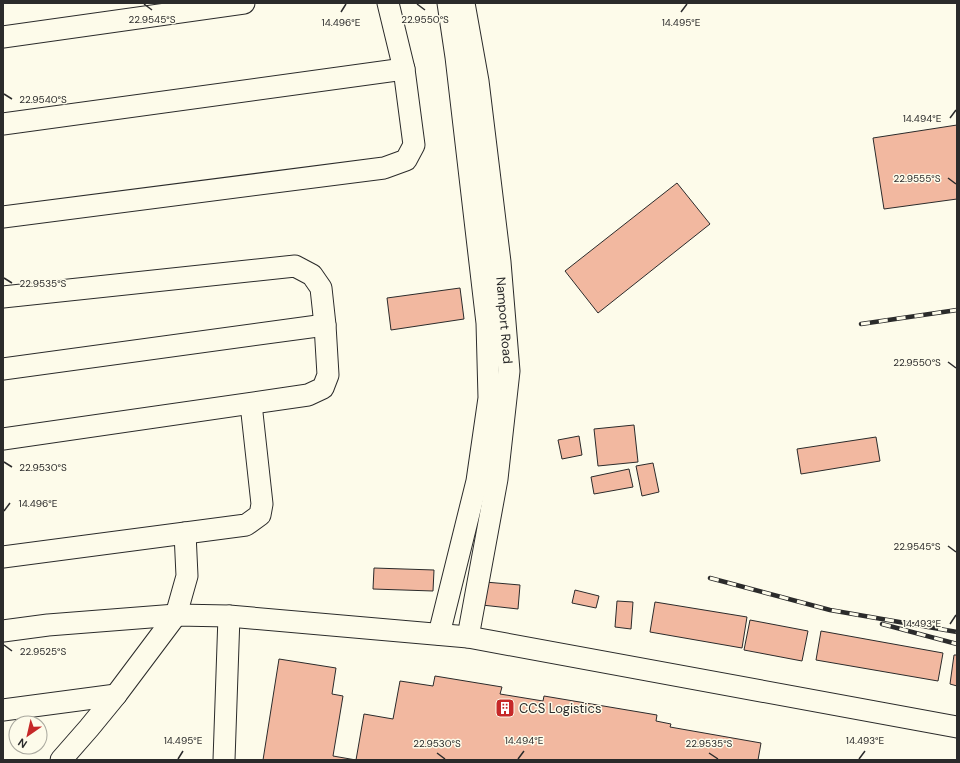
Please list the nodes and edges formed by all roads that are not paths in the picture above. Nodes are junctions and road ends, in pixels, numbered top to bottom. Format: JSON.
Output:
{"nodes":[{"id":1,"x":244,"y":3,"type":"edge"},
{"id":2,"x":388,"y":3,"type":"edge"},
{"id":3,"x":448,"y":3,"type":"edge"},
{"id":4,"x":464,"y":3,"type":"edge"},
{"id":5,"x":3,"y":37,"type":"edge"},
{"id":6,"x":404,"y":69,"type":"junction"},
{"id":7,"x":3,"y":124,"type":"edge"},
{"id":8,"x":3,"y":216,"type":"edge"},
{"id":9,"x":3,"y":297,"type":"edge"},
{"id":10,"x":325,"y":325,"type":"junction"},
{"id":11,"x":3,"y":369,"type":"edge"},
{"id":12,"x":251,"y":404,"type":"junction"},
{"id":13,"x":3,"y":439,"type":"edge"},
{"id":14,"x":185,"y":533,"type":"junction"},
{"id":15,"x":3,"y":557,"type":"edge"},
{"id":16,"x":176,"y":615,"type":"junction"},
{"id":17,"x":229,"y":616,"type":"junction"},
{"id":18,"x":3,"y":631,"type":"edge"},
{"id":19,"x":439,"y":634,"type":"junction"},
{"id":20,"x":468,"y":637,"type":"junction"},
{"id":21,"x":116,"y":695,"type":"junction"},
{"id":22,"x":3,"y":710,"type":"edge"},
{"id":23,"x":957,"y":727,"type":"edge"},
{"id":24,"x":61,"y":760,"type":"edge"},
{"id":25,"x":224,"y":760,"type":"edge"}],
"edges":[{"from":1,"to":5,"type":"street"},
{"from":2,"to":6,"type":"street"},
{"from":3,"to":19,"type":"street"},
{"from":4,"to":20,"type":"street","name":"Namport Road"},
{"from":6,"to":7,"type":"street"},
{"from":6,"to":8,"type":"street"},
{"from":9,"to":10,"type":"street"},
{"from":10,"to":11,"type":"street"},
{"from":10,"to":12,"type":"street"},
{"from":12,"to":13,"type":"street"},
{"from":12,"to":14,"type":"street"},
{"from":14,"to":15,"type":"street"},
{"from":14,"to":16,"type":"street"},
{"from":16,"to":17,"type":"street"},
{"from":16,"to":18,"type":"street"},
{"from":16,"to":21,"type":"street"},
{"from":17,"to":19,"type":"street"},
{"from":17,"to":25,"type":"street"},
{"from":19,"to":20,"type":"street"},
{"from":20,"to":23,"type":"street"},
{"from":21,"to":22,"type":"street"},
{"from":21,"to":24,"type":"street"}]}
